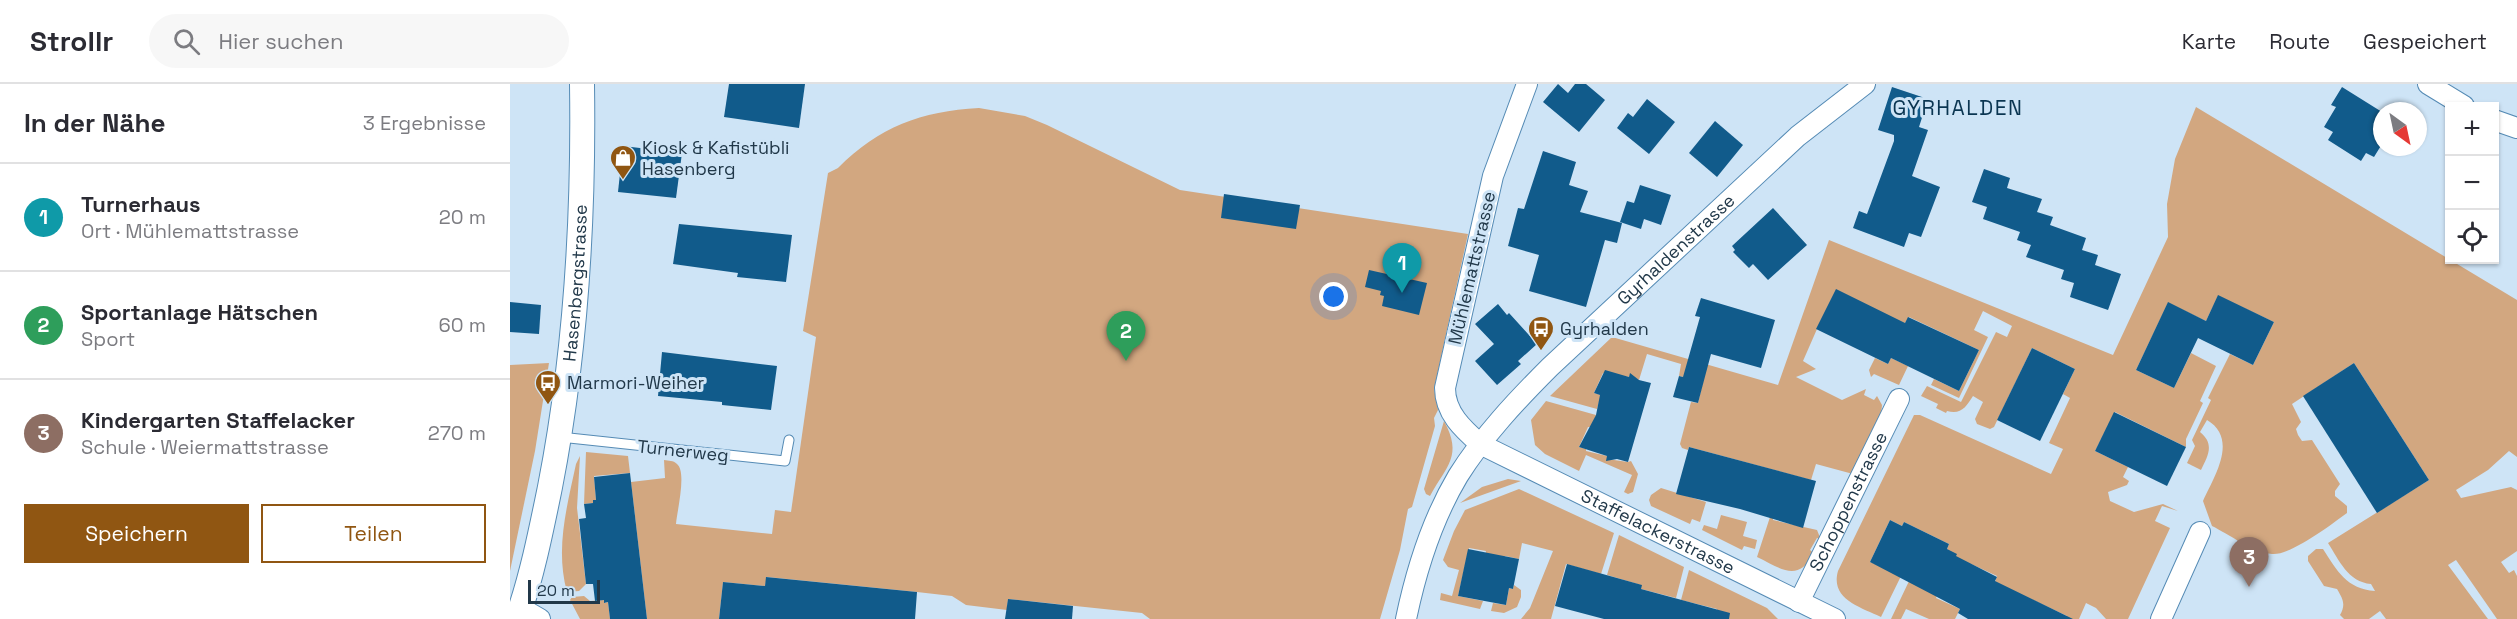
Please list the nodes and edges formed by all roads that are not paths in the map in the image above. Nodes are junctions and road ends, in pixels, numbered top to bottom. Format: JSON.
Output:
{"nodes":[{"id":1,"x":582,"y":84,"type":"edge"},
{"id":2,"x":1527,"y":84,"type":"edge"},
{"id":3,"x":1865,"y":84,"type":"edge"},
{"id":4,"x":2428,"y":84,"type":"edge"},
{"id":5,"x":2457,"y":102,"type":"edge"},
{"id":6,"x":2499,"y":122,"type":"edge"},
{"id":7,"x":2517,"y":128,"type":"edge"},
{"id":8,"x":1899,"y":399,"type":"dead end"},
{"id":9,"x":560,"y":437,"type":"junction"},
{"id":10,"x":789,"y":440,"type":"dead end"},
{"id":11,"x":1480,"y":444,"type":"junction"},
{"id":12,"x":2200,"y":532,"type":"dead end"},
{"id":13,"x":1808,"y":610,"type":"edge"},
{"id":14,"x":526,"y":615,"type":"edge"},
{"id":15,"x":1406,"y":619,"type":"edge"},
{"id":16,"x":1834,"y":619,"type":"edge"},
{"id":17,"x":2161,"y":619,"type":"edge"}],
"edges":[{"from":1,"to":9,"type":"street","name":"Hasenbergstrasse"},
{"from":2,"to":11,"type":"street","name":"Mühlemattstrasse"},
{"from":3,"to":11,"type":"street","name":"Gyrhaldenstrasse"},
{"from":4,"to":5,"type":"street"},
{"from":6,"to":7,"type":"street"},
{"from":8,"to":13,"type":"street","name":"Schoppenstrasse"},
{"from":9,"to":10,"type":"lane","name":"Turnerweg"},
{"from":9,"to":14,"type":"street","name":"Hasenbergstrasse"},
{"from":11,"to":13,"type":"street","name":"Staffelackerstrasse"},
{"from":11,"to":15,"type":"street","name":"Gyrhaldenstrasse"},
{"from":12,"to":17,"type":"street"},
{"from":13,"to":16,"type":"street","name":"Staffelackerstrasse"}]}
